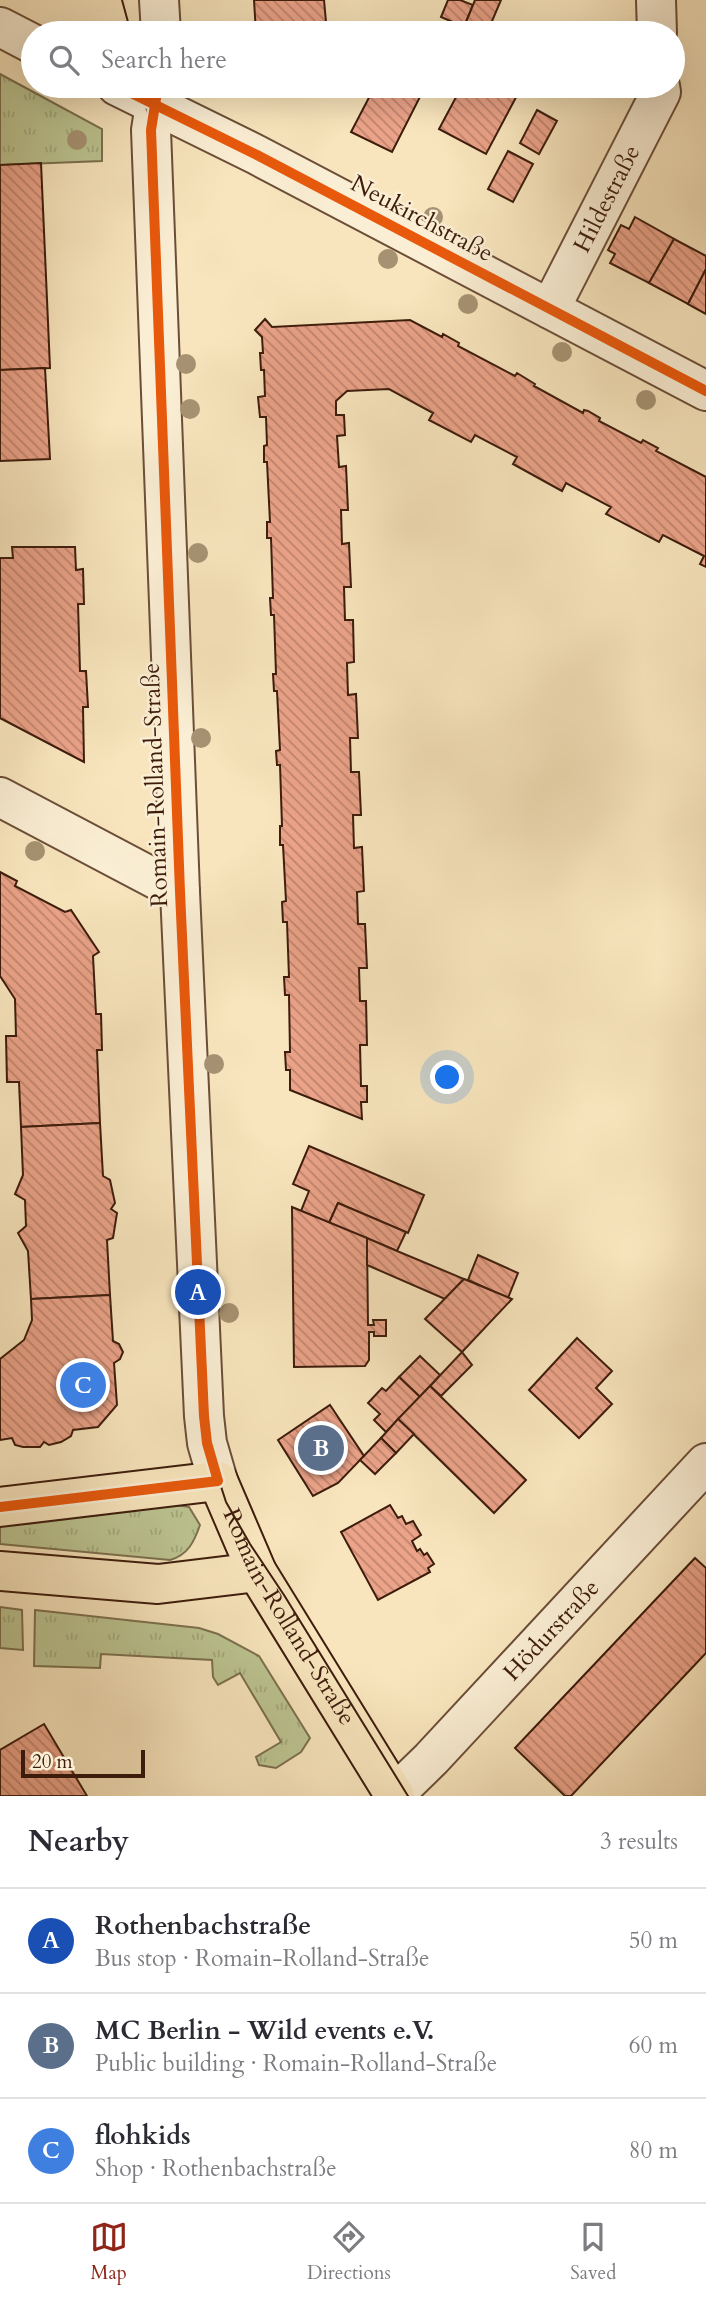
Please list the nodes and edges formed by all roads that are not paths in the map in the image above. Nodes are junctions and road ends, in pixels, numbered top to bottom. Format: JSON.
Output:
{"nodes":[{"id":1,"x":159,"y":0,"type":"edge"},
{"id":2,"x":656,"y":0,"type":"edge"},
{"id":3,"x":160,"y":21,"type":"edge"},
{"id":4,"x":657,"y":21,"type":"edge"},
{"id":5,"x":0,"y":27,"type":"edge"},
{"id":6,"x":21,"y":38,"type":"edge"},
{"id":7,"x":156,"y":98,"type":"edge"},
{"id":8,"x":163,"y":98,"type":"edge"},
{"id":9,"x":658,"y":98,"type":"edge"},
{"id":10,"x":550,"y":309,"type":"junction"},
{"id":11,"x":706,"y":391,"type":"edge"},
{"id":12,"x":0,"y":797,"type":"edge"},
{"id":13,"x":180,"y":892,"type":"junction"},
{"id":14,"x":706,"y":1463,"type":"edge"},
{"id":15,"x":218,"y":1481,"type":"junction"},
{"id":16,"x":0,"y":1507,"type":"edge"},
{"id":17,"x":0,"y":1571,"type":"edge"},
{"id":18,"x":257,"y":1572,"type":"junction"},
{"id":19,"x":395,"y":1796,"type":"edge"}],
"edges":[{"from":1,"to":3,"type":"street"},
{"from":2,"to":4,"type":"street"},
{"from":5,"to":6,"type":"street"},
{"from":7,"to":13,"type":"street","name":"Romain-Rolland-Straße"},
{"from":8,"to":10,"type":"street","name":"Neukirchstraße"},
{"from":9,"to":10,"type":"street","name":"Hildestraße"},
{"from":10,"to":11,"type":"street","name":"Neukirchstraße"},
{"from":12,"to":13,"type":"street"},
{"from":13,"to":15,"type":"street","name":"Romain-Rolland-Straße"},
{"from":14,"to":19,"type":"street","name":"Hödurstraße"},
{"from":15,"to":16,"type":"main road"},
{"from":15,"to":18,"type":"main road","name":"Romain-Rolland-Straße"},
{"from":17,"to":18,"type":"main road"},
{"from":18,"to":19,"type":"main road","name":"Romain-Rolland-Straße"}]}
